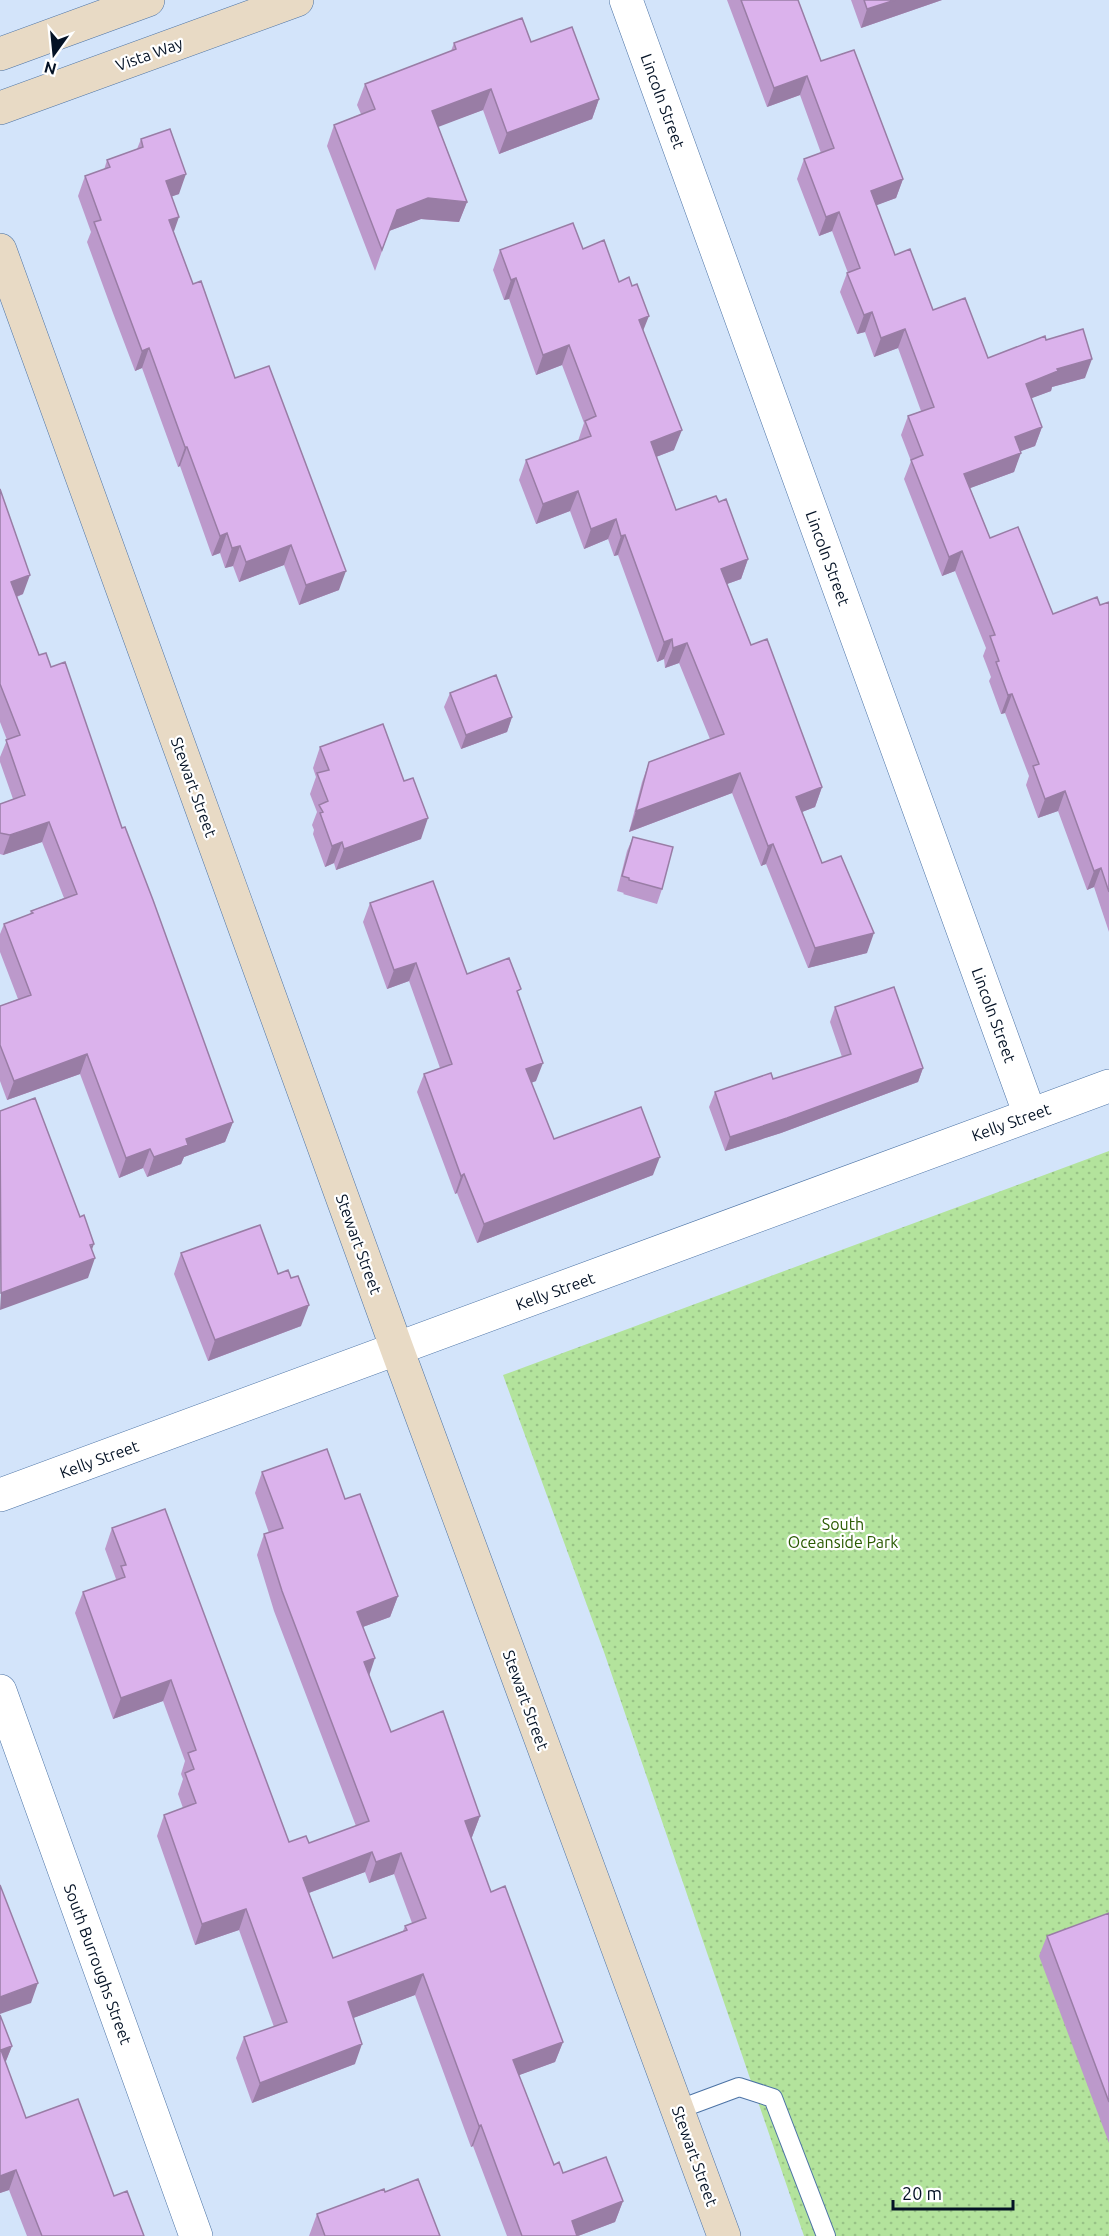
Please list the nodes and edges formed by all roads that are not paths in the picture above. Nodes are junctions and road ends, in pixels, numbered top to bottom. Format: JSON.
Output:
{"nodes":[{"id":1,"x":148,"y":0,"type":"edge"},
{"id":2,"x":297,"y":0,"type":"edge"},
{"id":3,"x":626,"y":0,"type":"edge"},
{"id":4,"x":0,"y":54,"type":"edge"},
{"id":5,"x":2,"y":109,"type":"edge"},
{"id":6,"x":0,"y":250,"type":"edge"},
{"id":7,"x":1109,"y":1086,"type":"edge"},
{"id":8,"x":1030,"y":1115,"type":"junction"},
{"id":9,"x":397,"y":1349,"type":"junction"},
{"id":10,"x":0,"y":1495,"type":"edge"},
{"id":11,"x":0,"y":1691,"type":"edge"},
{"id":12,"x":677,"y":2110,"type":"junction"},
{"id":13,"x":196,"y":2236,"type":"edge"},
{"id":14,"x":724,"y":2236,"type":"edge"},
{"id":15,"x":826,"y":2236,"type":"edge"}],
"edges":[{"from":1,"to":4,"type":"street"},
{"from":2,"to":5,"type":"street","name":"Vista Way"},
{"from":3,"to":8,"type":"street","name":"Lincoln Street"},
{"from":6,"to":9,"type":"street","name":"Stewart Street"},
{"from":7,"to":8,"type":"street","name":"Kelly Street"},
{"from":8,"to":9,"type":"street","name":"Kelly Street"},
{"from":9,"to":10,"type":"street","name":"Kelly Street"},
{"from":9,"to":12,"type":"street","name":"Stewart Street"},
{"from":11,"to":13,"type":"street","name":"South Burroughs Street"},
{"from":12,"to":14,"type":"street","name":"Stewart Street"},
{"from":12,"to":15,"type":"lane"}]}
